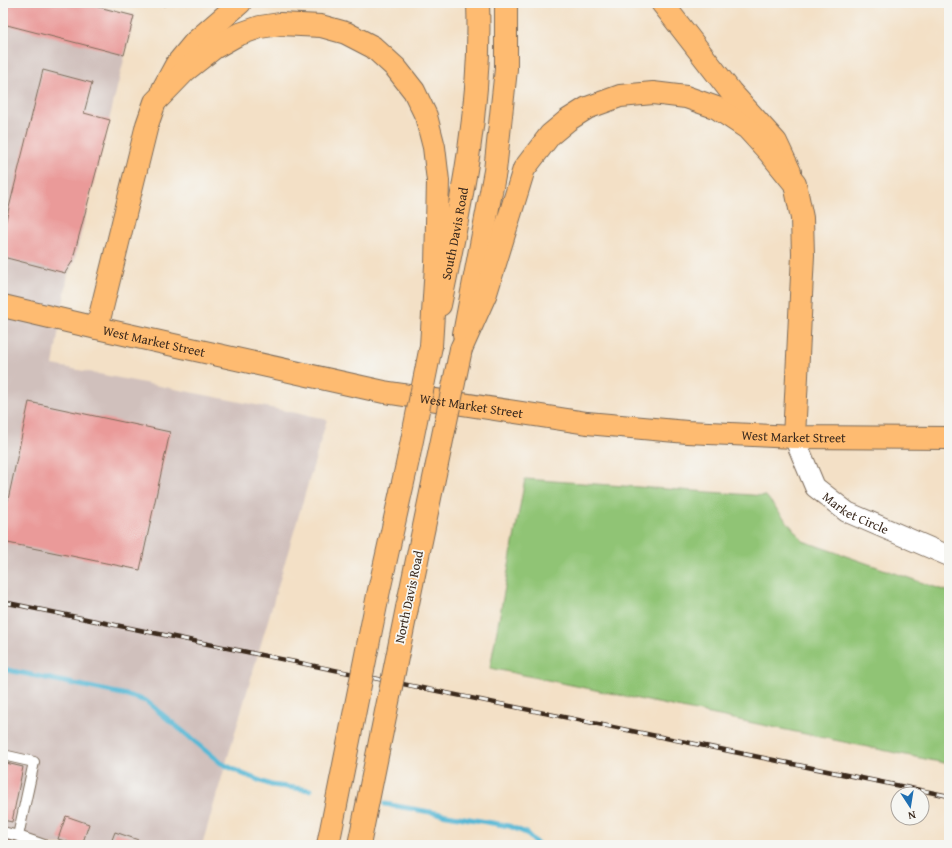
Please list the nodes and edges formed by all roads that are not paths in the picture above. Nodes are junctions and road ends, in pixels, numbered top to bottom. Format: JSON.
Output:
{"nodes":[{"id":1,"x":240,"y":3,"type":"edge"},
{"id":2,"x":478,"y":3,"type":"edge"},
{"id":3,"x":506,"y":3,"type":"edge"},
{"id":4,"x":662,"y":3,"type":"edge"},
{"id":5,"x":155,"y":102,"type":"junction"},
{"id":6,"x":795,"y":184,"type":"junction"},
{"id":7,"x":3,"y":306,"type":"edge"},
{"id":8,"x":97,"y":328,"type":"junction"},
{"id":9,"x":431,"y":346,"type":"junction"},
{"id":10,"x":461,"y":349,"type":"junction"},
{"id":11,"x":794,"y":437,"type":"junction"},
{"id":12,"x":949,"y":438,"type":"edge"},
{"id":13,"x":949,"y":556,"type":"edge"},
{"id":14,"x":3,"y":755,"type":"edge"},
{"id":15,"x":3,"y":832,"type":"edge"},
{"id":16,"x":23,"y":840,"type":"edge"},
{"id":17,"x":44,"y":845,"type":"edge"},
{"id":18,"x":328,"y":845,"type":"edge"},
{"id":19,"x":359,"y":845,"type":"edge"}],
"edges":[{"from":1,"to":5,"type":"main road"},
{"from":2,"to":9,"type":"main road","name":"South Davis Road"},
{"from":3,"to":10,"type":"main road","name":"South Davis Road"},
{"from":4,"to":6,"type":"main road"},
{"from":5,"to":8,"type":"main road"},
{"from":5,"to":9,"type":"main road"},
{"from":6,"to":10,"type":"main road"},
{"from":6,"to":11,"type":"main road"},
{"from":7,"to":8,"type":"main road","name":"West Market Street"},
{"from":8,"to":11,"type":"main road","name":"West Market Street"},
{"from":9,"to":18,"type":"main road","name":"South Davis Road","bridge":true},
{"from":10,"to":19,"type":"main road","name":"North Davis Road","bridge":true},
{"from":11,"to":12,"type":"main road","name":"West Market Street"},
{"from":11,"to":13,"type":"street","name":"Market Circle"},
{"from":14,"to":16,"type":"lane"},
{"from":15,"to":16,"type":"lane"},
{"from":16,"to":17,"type":"lane"}]}
